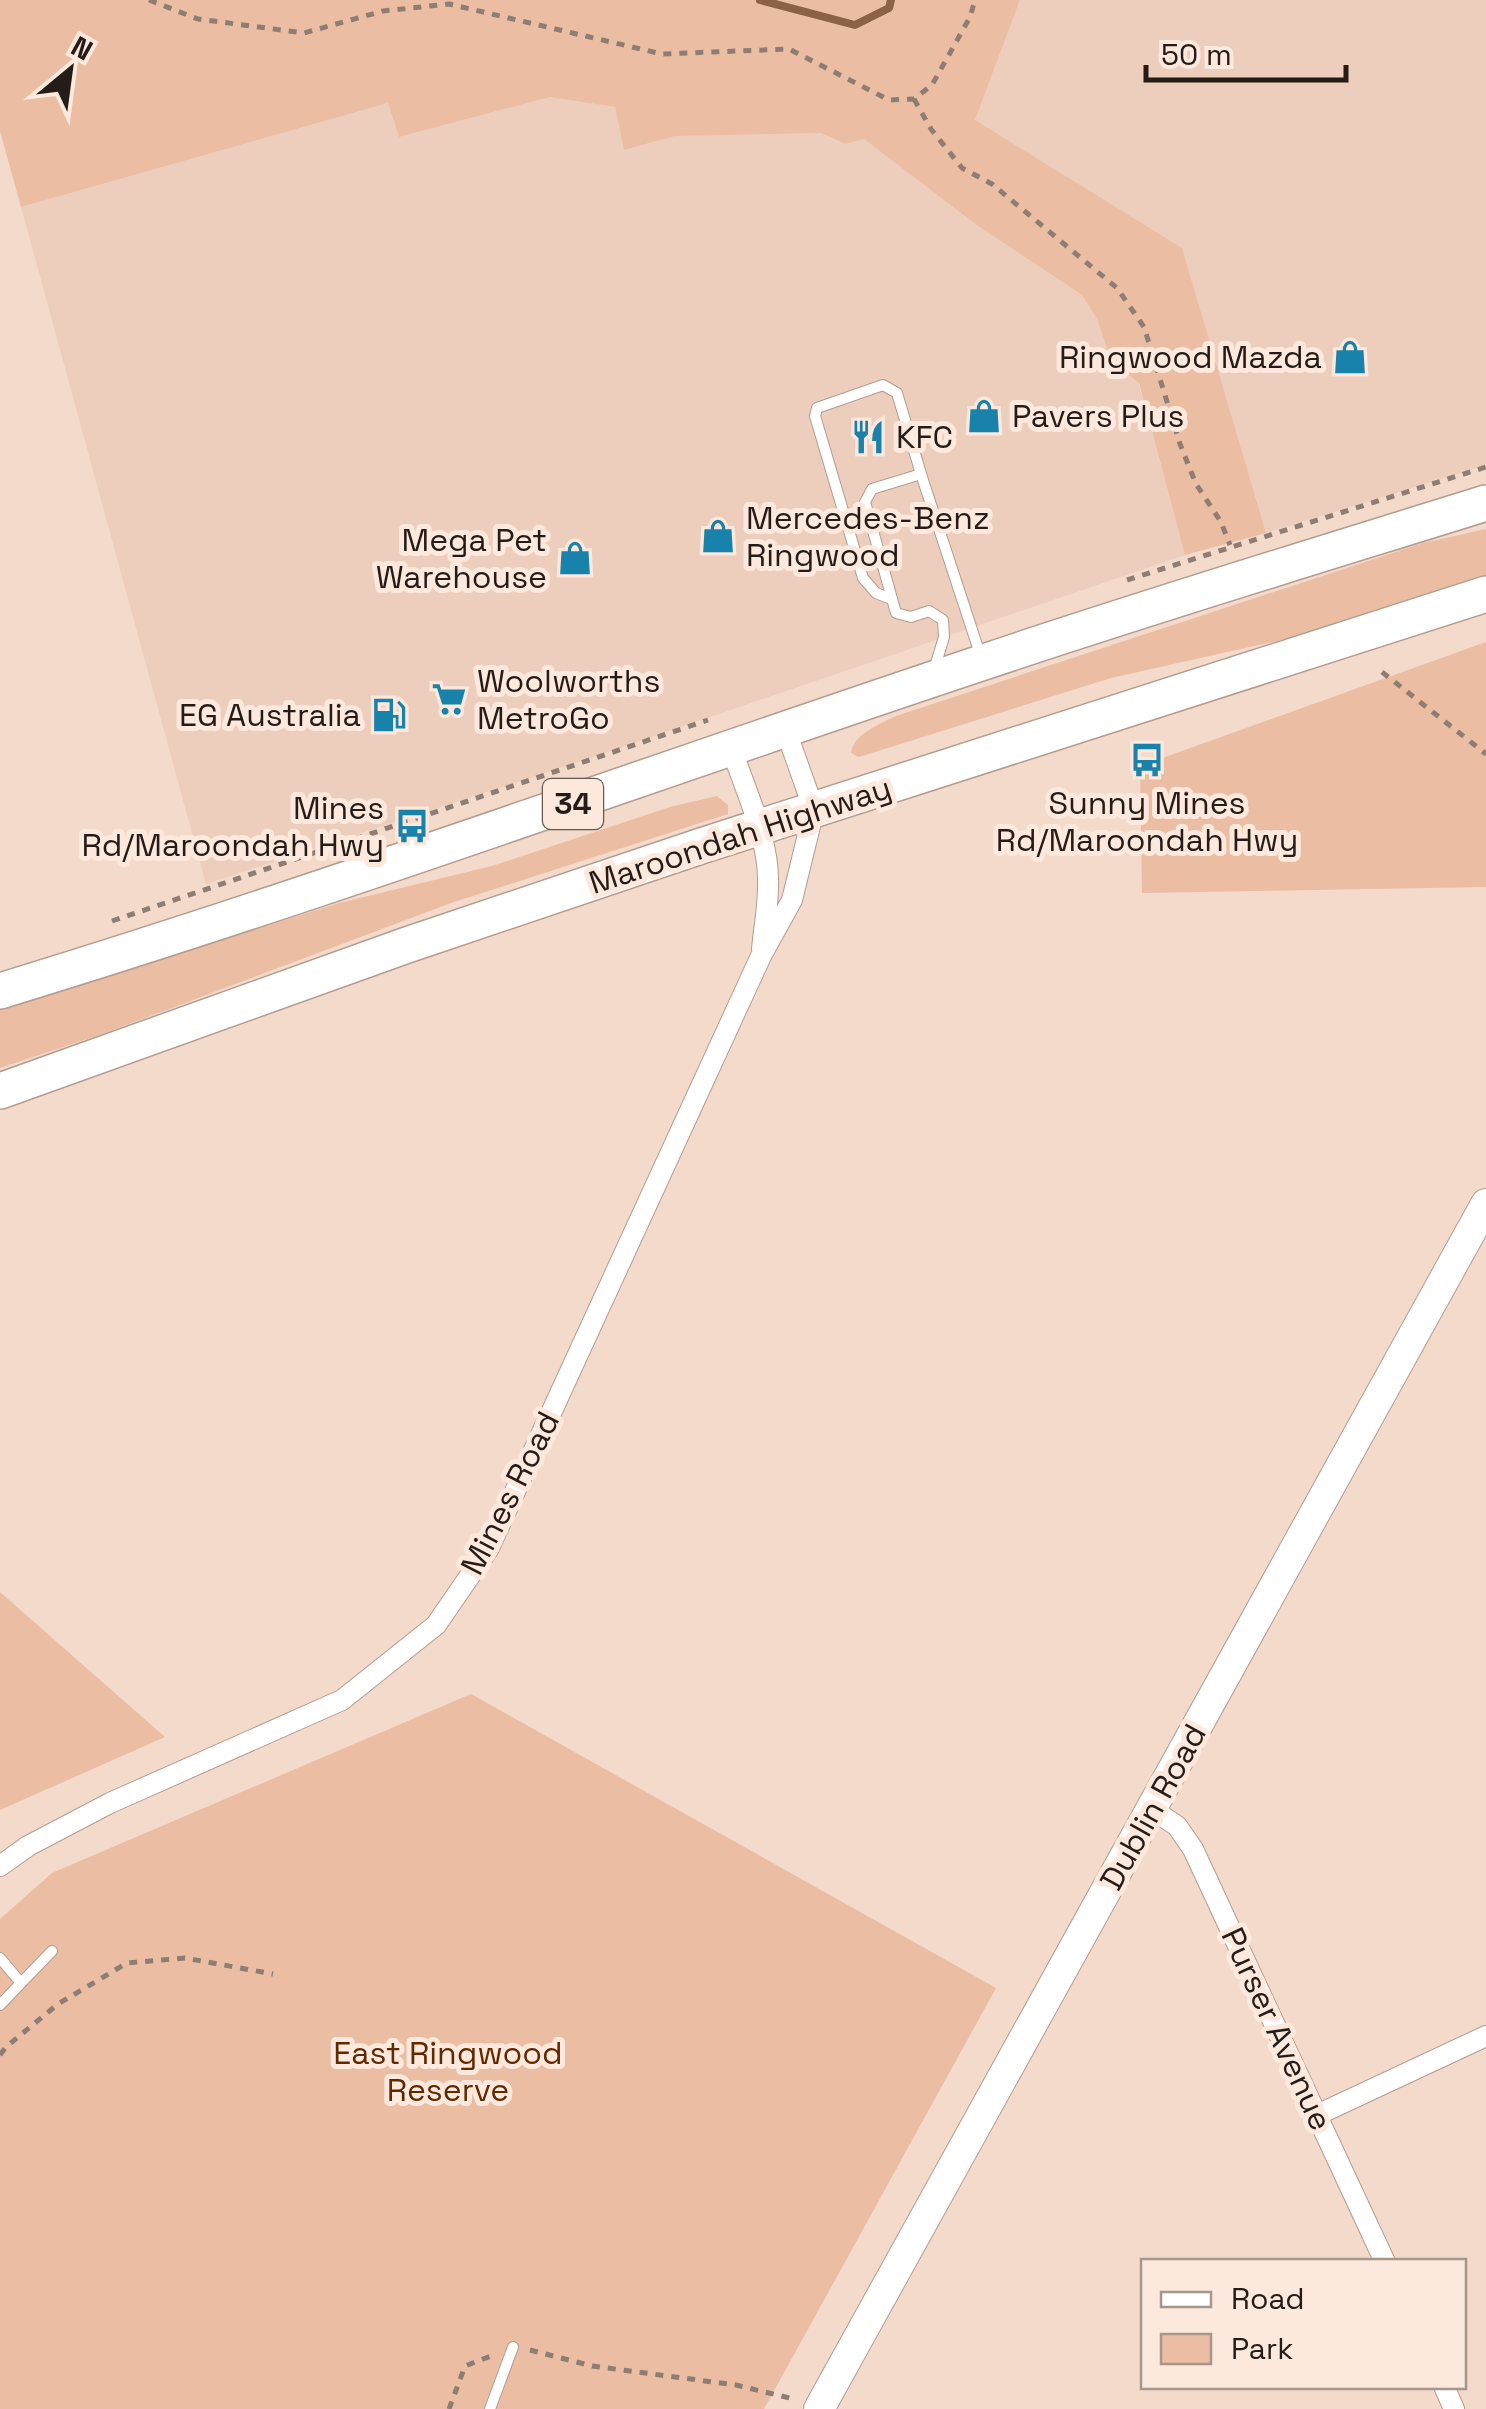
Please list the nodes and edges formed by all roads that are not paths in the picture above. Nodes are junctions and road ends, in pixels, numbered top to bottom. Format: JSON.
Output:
{"nodes":[{"id":1,"x":921,"y":474,"type":"junction"},
{"id":2,"x":1486,"y":502,"type":"edge"},
{"id":3,"x":1486,"y":594,"type":"edge"},
{"id":4,"x":891,"y":600,"type":"junction"},
{"id":5,"x":982,"y":662,"type":"junction"},
{"id":6,"x":931,"y":681,"type":"junction"},
{"id":7,"x":786,"y":732,"type":"junction"},
{"id":8,"x":732,"y":750,"type":"junction"},
{"id":9,"x":814,"y":810,"type":"junction"},
{"id":10,"x":758,"y":826,"type":"junction"},
{"id":11,"x":761,"y":956,"type":"junction"},
{"id":12,"x":0,"y":991,"type":"edge"},
{"id":13,"x":0,"y":1091,"type":"edge"},
{"id":14,"x":1486,"y":1204,"type":"edge"},
{"id":15,"x":1152,"y":1808,"type":"junction"},
{"id":16,"x":0,"y":1866,"type":"edge"},
{"id":17,"x":52,"y":1951,"type":"dead end"},
{"id":18,"x":0,"y":1958,"type":"edge"},
{"id":19,"x":22,"y":1984,"type":"junction"},
{"id":20,"x":0,"y":2004,"type":"edge"},
{"id":21,"x":1486,"y":2036,"type":"edge"},
{"id":22,"x":1317,"y":2115,"type":"junction"},
{"id":23,"x":1384,"y":2259,"type":"edge"},
{"id":24,"x":514,"y":2347,"type":"road end"},
{"id":25,"x":820,"y":2407,"type":"edge"},
{"id":26,"x":490,"y":2409,"type":"edge"}],
"edges":[{"from":1,"to":4,"type":"lane"},
{"from":1,"to":4,"type":"lane"},
{"from":1,"to":5,"type":"lane"},
{"from":2,"to":5,"type":"highway","number":"34"},
{"from":3,"to":9,"type":"highway","name":"Maroondah Highway","number":"34"},
{"from":4,"to":6,"type":"lane"},
{"from":5,"to":6,"type":"highway","number":"34"},
{"from":6,"to":7,"type":"highway","number":"34"},
{"from":7,"to":8,"type":"highway","number":"34"},
{"from":7,"to":9,"type":"street"},
{"from":8,"to":10,"type":"street","name":"Mines Road"},
{"from":8,"to":12,"type":"highway","number":"34"},
{"from":9,"to":10,"type":"highway","name":"Maroondah Highway","number":"34"},
{"from":9,"to":11,"type":"street","name":"Mines Road"},
{"from":10,"to":11,"type":"street","name":"Mines Road"},
{"from":10,"to":13,"type":"highway","name":"Maroondah Highway","number":"34"},
{"from":11,"to":16,"type":"street","name":"Mines Road"},
{"from":14,"to":15,"type":"main road","name":"Dublin Road"},
{"from":15,"to":22,"type":"street","name":"Purser Avenue"},
{"from":15,"to":25,"type":"main road","name":"Dublin Road"},
{"from":17,"to":19,"type":"lane"},
{"from":18,"to":19,"type":"lane"},
{"from":19,"to":20,"type":"lane"},
{"from":21,"to":22,"type":"street"},
{"from":22,"to":23,"type":"street","name":"Purser Avenue"},
{"from":24,"to":26,"type":"lane"}]}
